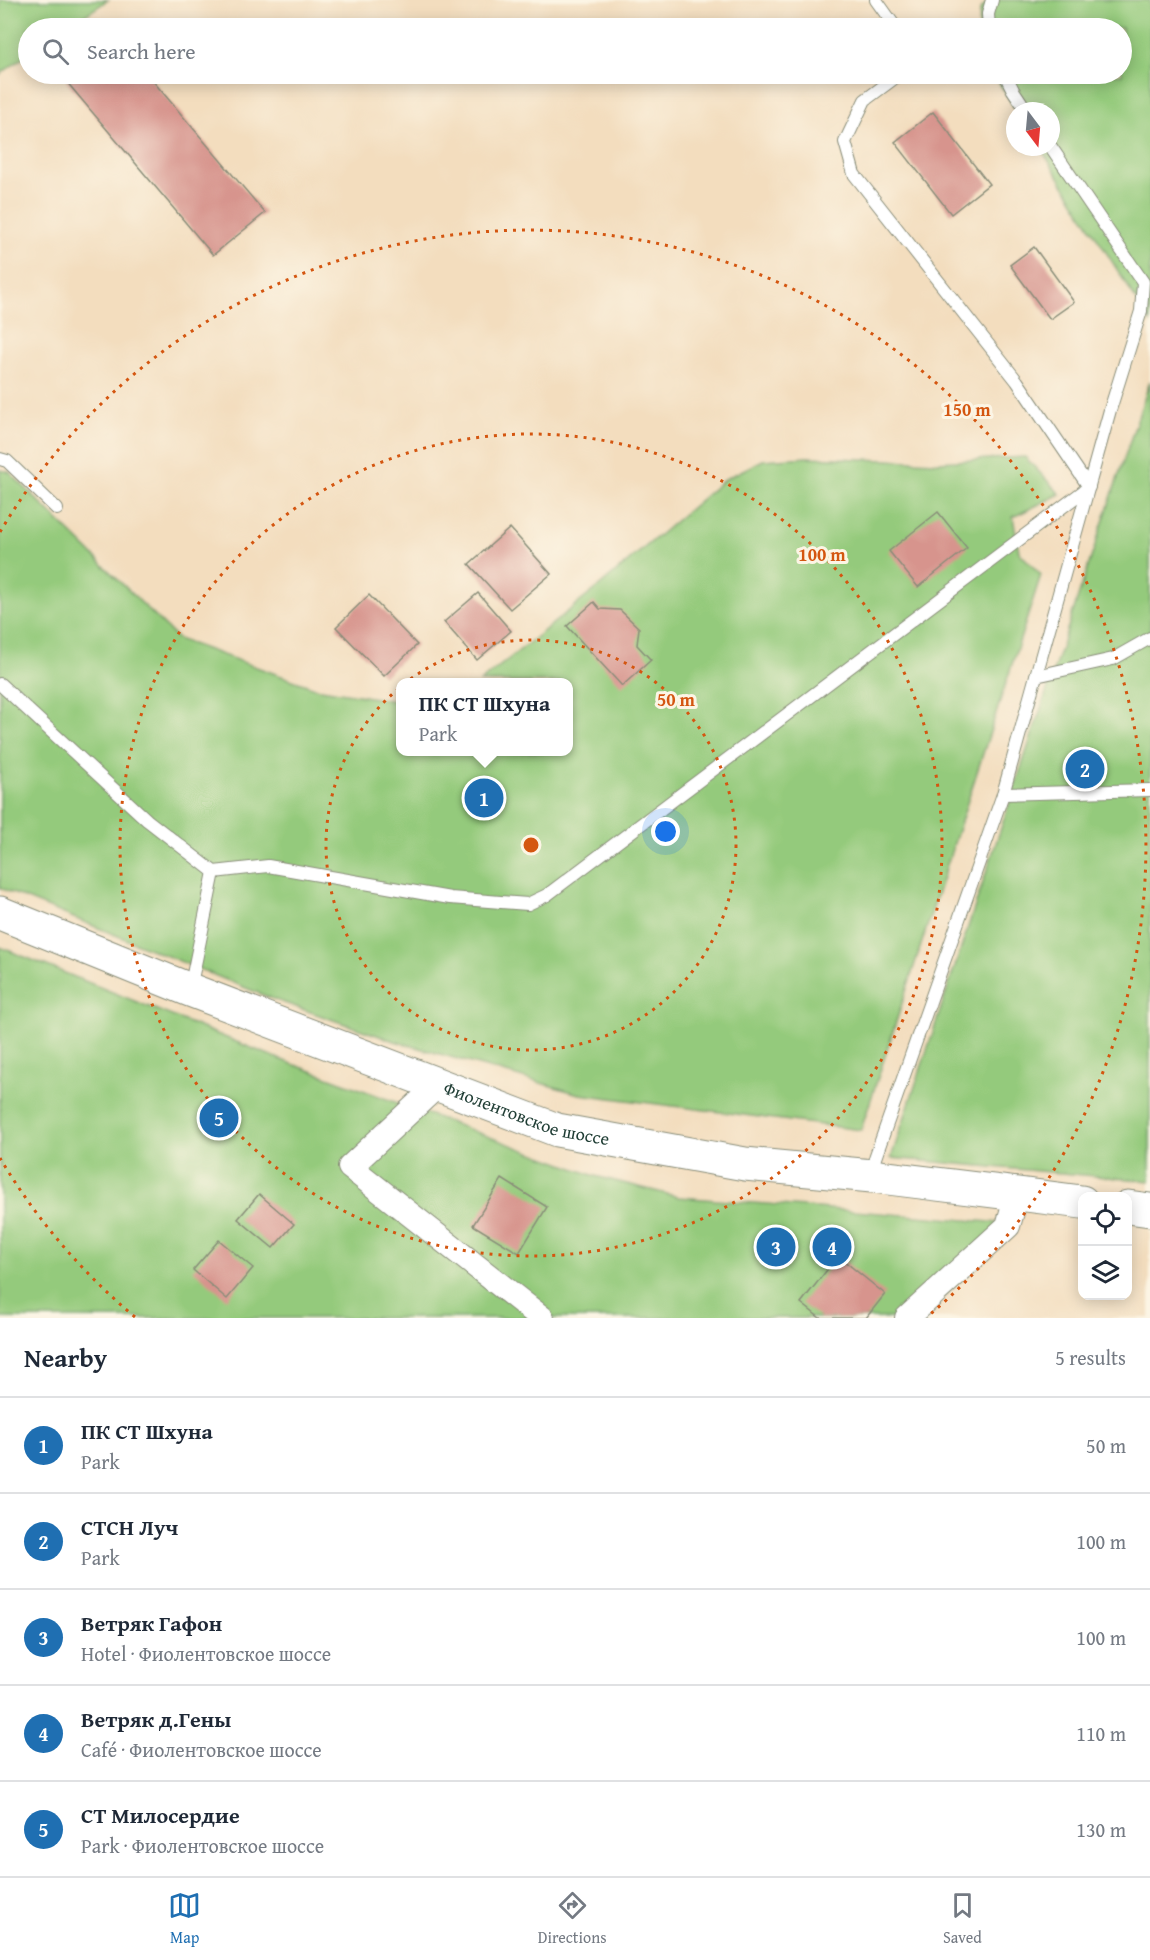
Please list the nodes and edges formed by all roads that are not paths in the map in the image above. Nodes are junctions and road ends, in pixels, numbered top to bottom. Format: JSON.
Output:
{"nodes":[{"id":1,"x":876,"y":0,"type":"edge"},
{"id":2,"x":992,"y":0,"type":"edge"},
{"id":3,"x":889,"y":18,"type":"edge"},
{"id":4,"x":988,"y":18,"type":"edge"},
{"id":5,"x":886,"y":84,"type":"edge"},
{"id":6,"x":1010,"y":84,"type":"edge"},
{"id":7,"x":1021,"y":102,"type":"edge"},
{"id":8,"x":1057,"y":156,"type":"edge"},
{"id":9,"x":0,"y":459,"type":"edge"},
{"id":10,"x":1089,"y":487,"type":"junction"},
{"id":11,"x":57,"y":509,"type":"dead end"},
{"id":12,"x":1150,"y":638,"type":"edge"},
{"id":13,"x":1036,"y":676,"type":"junction"},
{"id":14,"x":0,"y":684,"type":"edge"},
{"id":15,"x":1150,"y":790,"type":"edge"},
{"id":16,"x":1003,"y":794,"type":"junction"},
{"id":17,"x":214,"y":872,"type":"junction"},
{"id":18,"x":0,"y":913,"type":"edge"},
{"id":19,"x":190,"y":990,"type":"junction"},
{"id":20,"x":438,"y":1085,"type":"junction"},
{"id":21,"x":872,"y":1176,"type":"junction"},
{"id":22,"x":1017,"y":1194,"type":"junction"},
{"id":23,"x":1078,"y":1201,"type":"edge"},
{"id":24,"x":1132,"y":1208,"type":"edge"},
{"id":25,"x":1150,"y":1210,"type":"edge"},
{"id":26,"x":542,"y":1318,"type":"edge"},
{"id":27,"x":907,"y":1318,"type":"edge"}],
"edges":[{"from":1,"to":3,"type":"lane"},
{"from":2,"to":4,"type":"lane"},
{"from":5,"to":10,"type":"lane"},
{"from":6,"to":7,"type":"lane"},
{"from":8,"to":10,"type":"lane"},
{"from":9,"to":11,"type":"lane"},
{"from":10,"to":13,"type":"lane"},
{"from":10,"to":17,"type":"lane"},
{"from":12,"to":13,"type":"lane"},
{"from":13,"to":16,"type":"lane"},
{"from":14,"to":17,"type":"lane"},
{"from":15,"to":16,"type":"lane"},
{"from":16,"to":21,"type":"lane"},
{"from":17,"to":19,"type":"lane"},
{"from":18,"to":19,"type":"main road","name":"Фиолентовское шоссе"},
{"from":19,"to":20,"type":"main road","name":"Фиолентовское шоссе"},
{"from":20,"to":21,"type":"main road","name":"Фиолентовское шоссе"},
{"from":20,"to":26,"type":"street"},
{"from":21,"to":22,"type":"main road","name":"Фиолентовское шоссе"},
{"from":22,"to":23,"type":"main road","name":"Фиолентовское шоссе"},
{"from":22,"to":27,"type":"street"},
{"from":24,"to":25,"type":"main road"}]}
